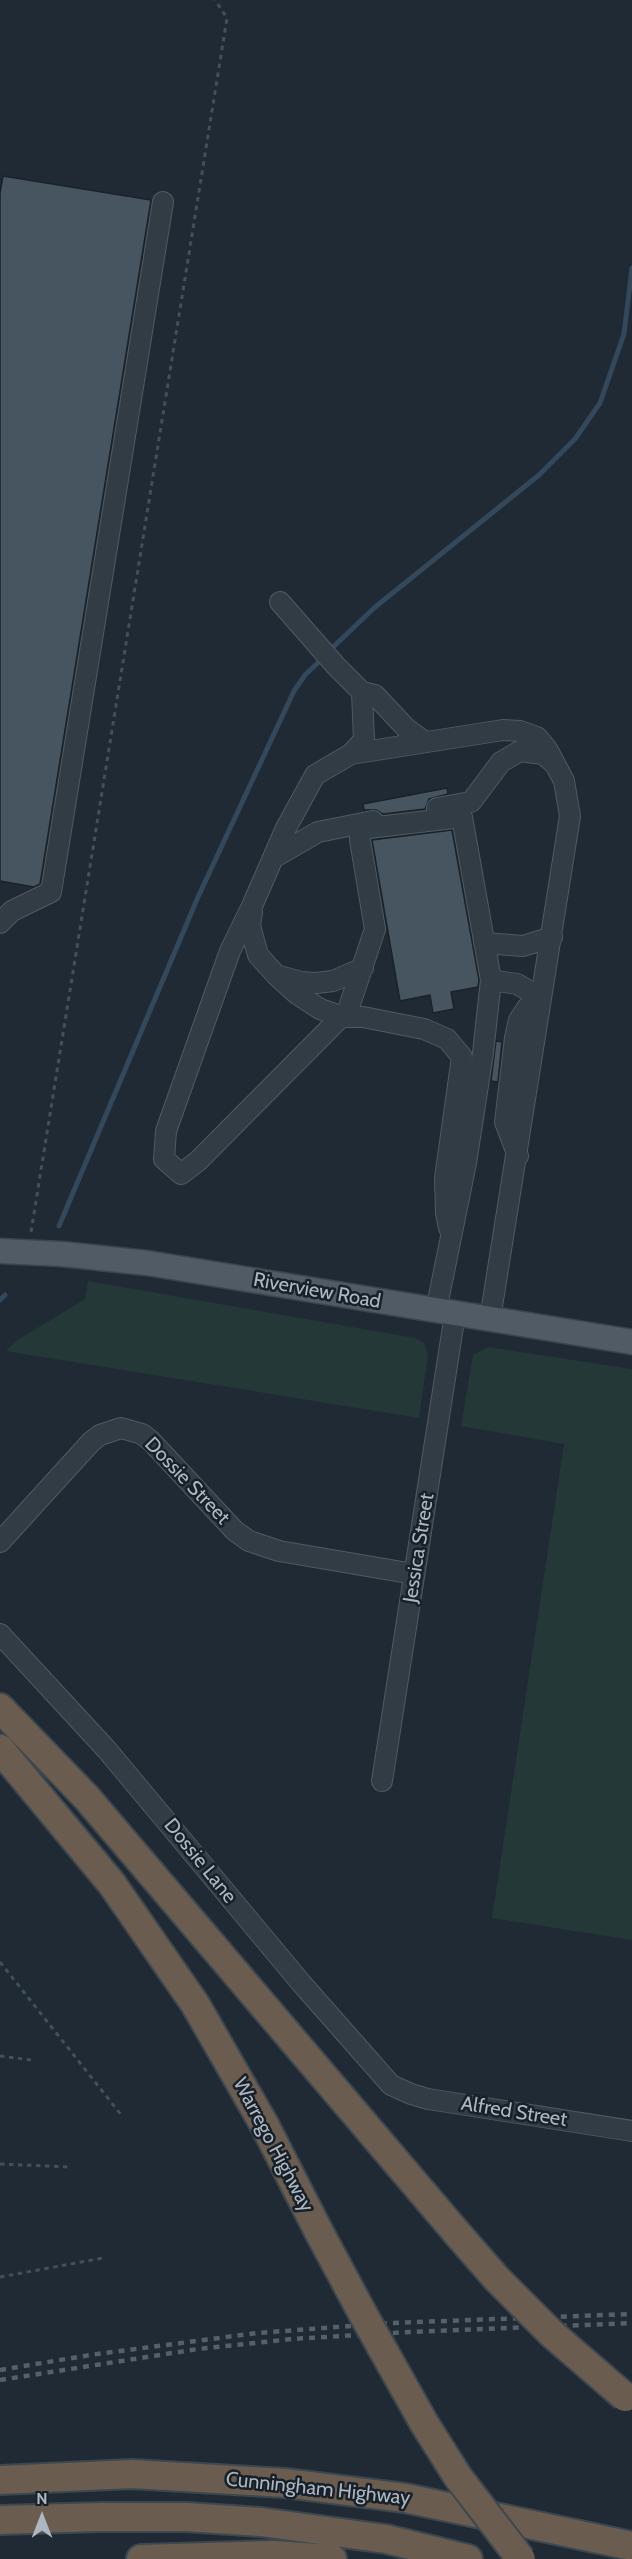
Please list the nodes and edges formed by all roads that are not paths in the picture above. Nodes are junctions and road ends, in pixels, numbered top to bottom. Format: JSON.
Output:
{"nodes":[{"id":1,"x":164,"y":202,"type":"dead end"},
{"id":2,"x":280,"y":602,"type":"dead end"},
{"id":3,"x":362,"y":692,"type":"junction"},
{"id":4,"x":425,"y":742,"type":"junction"},
{"id":5,"x":351,"y":754,"type":"junction"},
{"id":6,"x":556,"y":765,"type":"junction"},
{"id":7,"x":273,"y":858,"type":"junction"},
{"id":8,"x":252,"y":906,"type":"junction"},
{"id":9,"x":0,"y":923,"type":"edge"},
{"id":10,"x":552,"y":937,"type":"junction"},
{"id":11,"x":484,"y":943,"type":"junction"},
{"id":12,"x":363,"y":968,"type":"junction"},
{"id":13,"x":276,"y":975,"type":"junction"},
{"id":14,"x":491,"y":980,"type":"junction"},
{"id":15,"x":541,"y":998,"type":"junction"},
{"id":16,"x":344,"y":1017,"type":"junction"},
{"id":17,"x":450,"y":1234,"type":"junction"},
{"id":18,"x":0,"y":1251,"type":"edge"},
{"id":19,"x":446,"y":1313,"type":"junction"},
{"id":20,"x":490,"y":1319,"type":"junction"},
{"id":21,"x":632,"y":1342,"type":"edge"},
{"id":22,"x":0,"y":1542,"type":"edge"},
{"id":23,"x":414,"y":1574,"type":"junction"},
{"id":24,"x":0,"y":1634,"type":"edge"},
{"id":25,"x":0,"y":1708,"type":"edge"},
{"id":26,"x":0,"y":1749,"type":"edge"},
{"id":27,"x":382,"y":1782,"type":"dead end"},
{"id":28,"x":398,"y":2089,"type":"joint"},
{"id":29,"x":632,"y":2131,"type":"edge"},
{"id":30,"x":629,"y":2399,"type":"edge"},
{"id":31,"x":0,"y":2481,"type":"edge"},
{"id":32,"x":0,"y":2520,"type":"edge"},
{"id":33,"x":632,"y":2546,"type":"edge"},
{"id":34,"x":458,"y":2558,"type":"edge"},
{"id":35,"x":141,"y":2559,"type":"edge"},
{"id":36,"x":332,"y":2559,"type":"edge"},
{"id":37,"x":521,"y":2559,"type":"edge"}],
"edges":[{"from":1,"to":9,"type":"street"},
{"from":2,"to":3,"type":"street"},
{"from":3,"to":4,"type":"street"},
{"from":3,"to":5,"type":"street"},
{"from":4,"to":5,"type":"street"},
{"from":4,"to":6,"type":"street"},
{"from":5,"to":7,"type":"street"},
{"from":6,"to":7,"type":"street"},
{"from":6,"to":10,"type":"street"},
{"from":7,"to":8,"type":"street"},
{"from":8,"to":13,"type":"street"},
{"from":8,"to":16,"type":"street"},
{"from":10,"to":11,"type":"street"},
{"from":10,"to":15,"type":"street"},
{"from":11,"to":12,"type":"street","name":"Jessica Street"},
{"from":11,"to":14,"type":"street","name":"Jessica Street"},
{"from":12,"to":13,"type":"street"},
{"from":12,"to":16,"type":"street"},
{"from":13,"to":16,"type":"street"},
{"from":14,"to":15,"type":"street"},
{"from":14,"to":17,"type":"street","name":"Jessica Street"},
{"from":15,"to":20,"type":"street"},
{"from":16,"to":17,"type":"street"},
{"from":17,"to":19,"type":"street","name":"Jessica Street"},
{"from":18,"to":19,"type":"main road","name":"Riverview Road"},
{"from":19,"to":20,"type":"main road","name":"Riverview Road"},
{"from":19,"to":23,"type":"street","name":"Jessica Street"},
{"from":20,"to":21,"type":"main road","name":"Riverview Road"},
{"from":22,"to":23,"type":"street","name":"Dossie Street"},
{"from":23,"to":27,"type":"street","name":"Jessica Street"},
{"from":24,"to":28,"type":"street","name":"Dossie Lane"},
{"from":25,"to":30,"type":"highway","bridge":true},
{"from":26,"to":37,"type":"highway","name":"Warrego Highway","bridge":true},
{"from":28,"to":29,"type":"street","name":"Alfred Street"},
{"from":31,"to":33,"type":"highway","name":"Cunningham Highway"},
{"from":32,"to":34,"type":"highway","name":"Cunningham Highway"},
{"from":35,"to":36,"type":"highway"}]}
